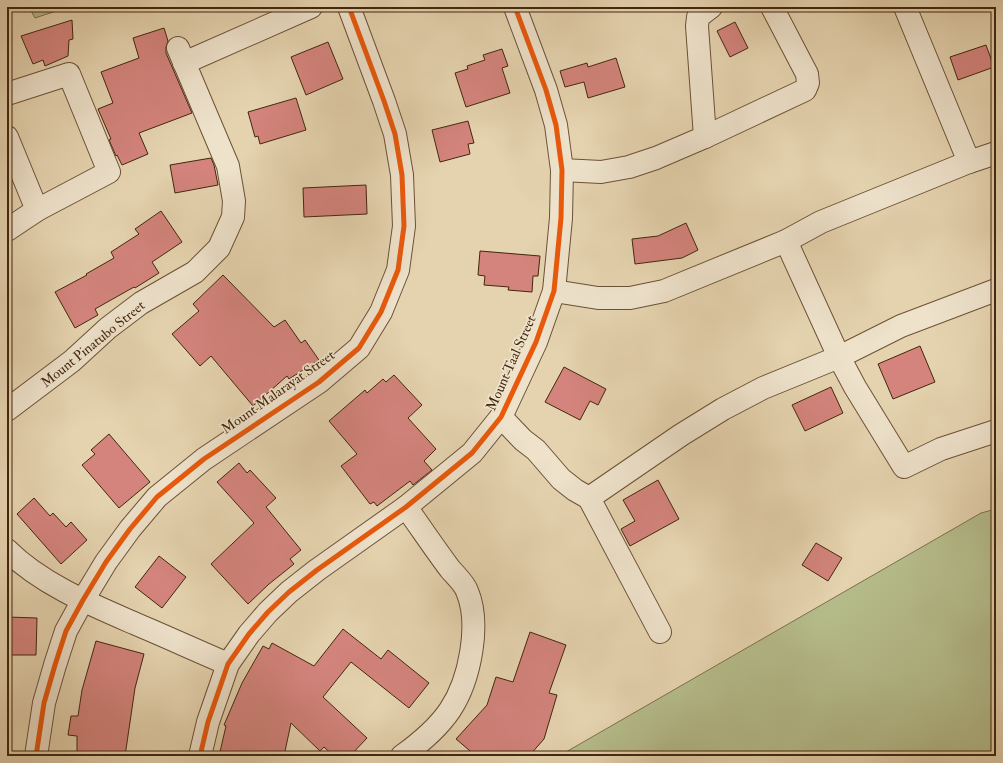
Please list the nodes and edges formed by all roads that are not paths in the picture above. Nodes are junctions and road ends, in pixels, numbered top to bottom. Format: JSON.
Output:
{"nodes":[{"id":1,"x":311,"y":7,"type":"edge"},
{"id":2,"x":349,"y":7,"type":"edge"},
{"id":3,"x":515,"y":7,"type":"edge"},
{"id":4,"x":711,"y":7,"type":"edge"},
{"id":5,"x":772,"y":7,"type":"edge"},
{"id":6,"x":904,"y":7,"type":"edge"},
{"id":7,"x":7,"y":94,"type":"edge"},
{"id":8,"x":7,"y":138,"type":"edge"},
{"id":9,"x":705,"y":138,"type":"junction"},
{"id":10,"x":996,"y":153,"type":"edge"},
{"id":11,"x":969,"y":162,"type":"junction"},
{"id":12,"x":562,"y":170,"type":"junction"},
{"id":13,"x":37,"y":210,"type":"junction"},
{"id":14,"x":7,"y":230,"type":"edge"},
{"id":15,"x":786,"y":241,"type":"junction"},
{"id":16,"x":996,"y":290,"type":"edge"},
{"id":17,"x":554,"y":291,"type":"junction"},
{"id":18,"x":838,"y":357,"type":"junction"},
{"id":19,"x":7,"y":410,"type":"edge"},
{"id":20,"x":501,"y":417,"type":"junction"},
{"id":21,"x":996,"y":431,"type":"edge"},
{"id":22,"x":589,"y":498,"type":"junction"},
{"id":23,"x":406,"y":507,"type":"junction"},
{"id":24,"x":7,"y":550,"type":"edge"},
{"id":25,"x":83,"y":600,"type":"junction"},
{"id":26,"x":660,"y":632,"type":"dead end"},
{"id":27,"x":228,"y":664,"type":"junction"},
{"id":28,"x":36,"y":756,"type":"edge"},
{"id":29,"x":200,"y":756,"type":"edge"},
{"id":30,"x":402,"y":756,"type":"edge"}],
"edges":[{"from":1,"to":19,"type":"street","name":"Mount Pinatubo Street"},
{"from":2,"to":25,"type":"street","name":"Mount Malarayat Street"},
{"from":3,"to":12,"type":"street","name":"Mount Taal Street"},
{"from":4,"to":9,"type":"street"},
{"from":5,"to":9,"type":"street"},
{"from":6,"to":11,"type":"street"},
{"from":7,"to":13,"type":"street"},
{"from":8,"to":13,"type":"street"},
{"from":9,"to":12,"type":"street"},
{"from":10,"to":11,"type":"street"},
{"from":11,"to":15,"type":"street"},
{"from":12,"to":17,"type":"street","name":"Mount Taal Street"},
{"from":13,"to":14,"type":"street"},
{"from":15,"to":17,"type":"street"},
{"from":15,"to":18,"type":"street"},
{"from":16,"to":18,"type":"street"},
{"from":17,"to":20,"type":"street","name":"Mount Taal Street"},
{"from":18,"to":21,"type":"street"},
{"from":18,"to":22,"type":"street"},
{"from":20,"to":22,"type":"street"},
{"from":20,"to":23,"type":"street","name":"Mount Taal Street"},
{"from":22,"to":26,"type":"street"},
{"from":23,"to":27,"type":"street","name":"Mount Taal Street"},
{"from":23,"to":30,"type":"street"},
{"from":24,"to":25,"type":"street"},
{"from":25,"to":27,"type":"street"},
{"from":25,"to":28,"type":"street","name":"Mount Malarayat Street"},
{"from":27,"to":29,"type":"street","name":"Mount Taal Street"}]}
